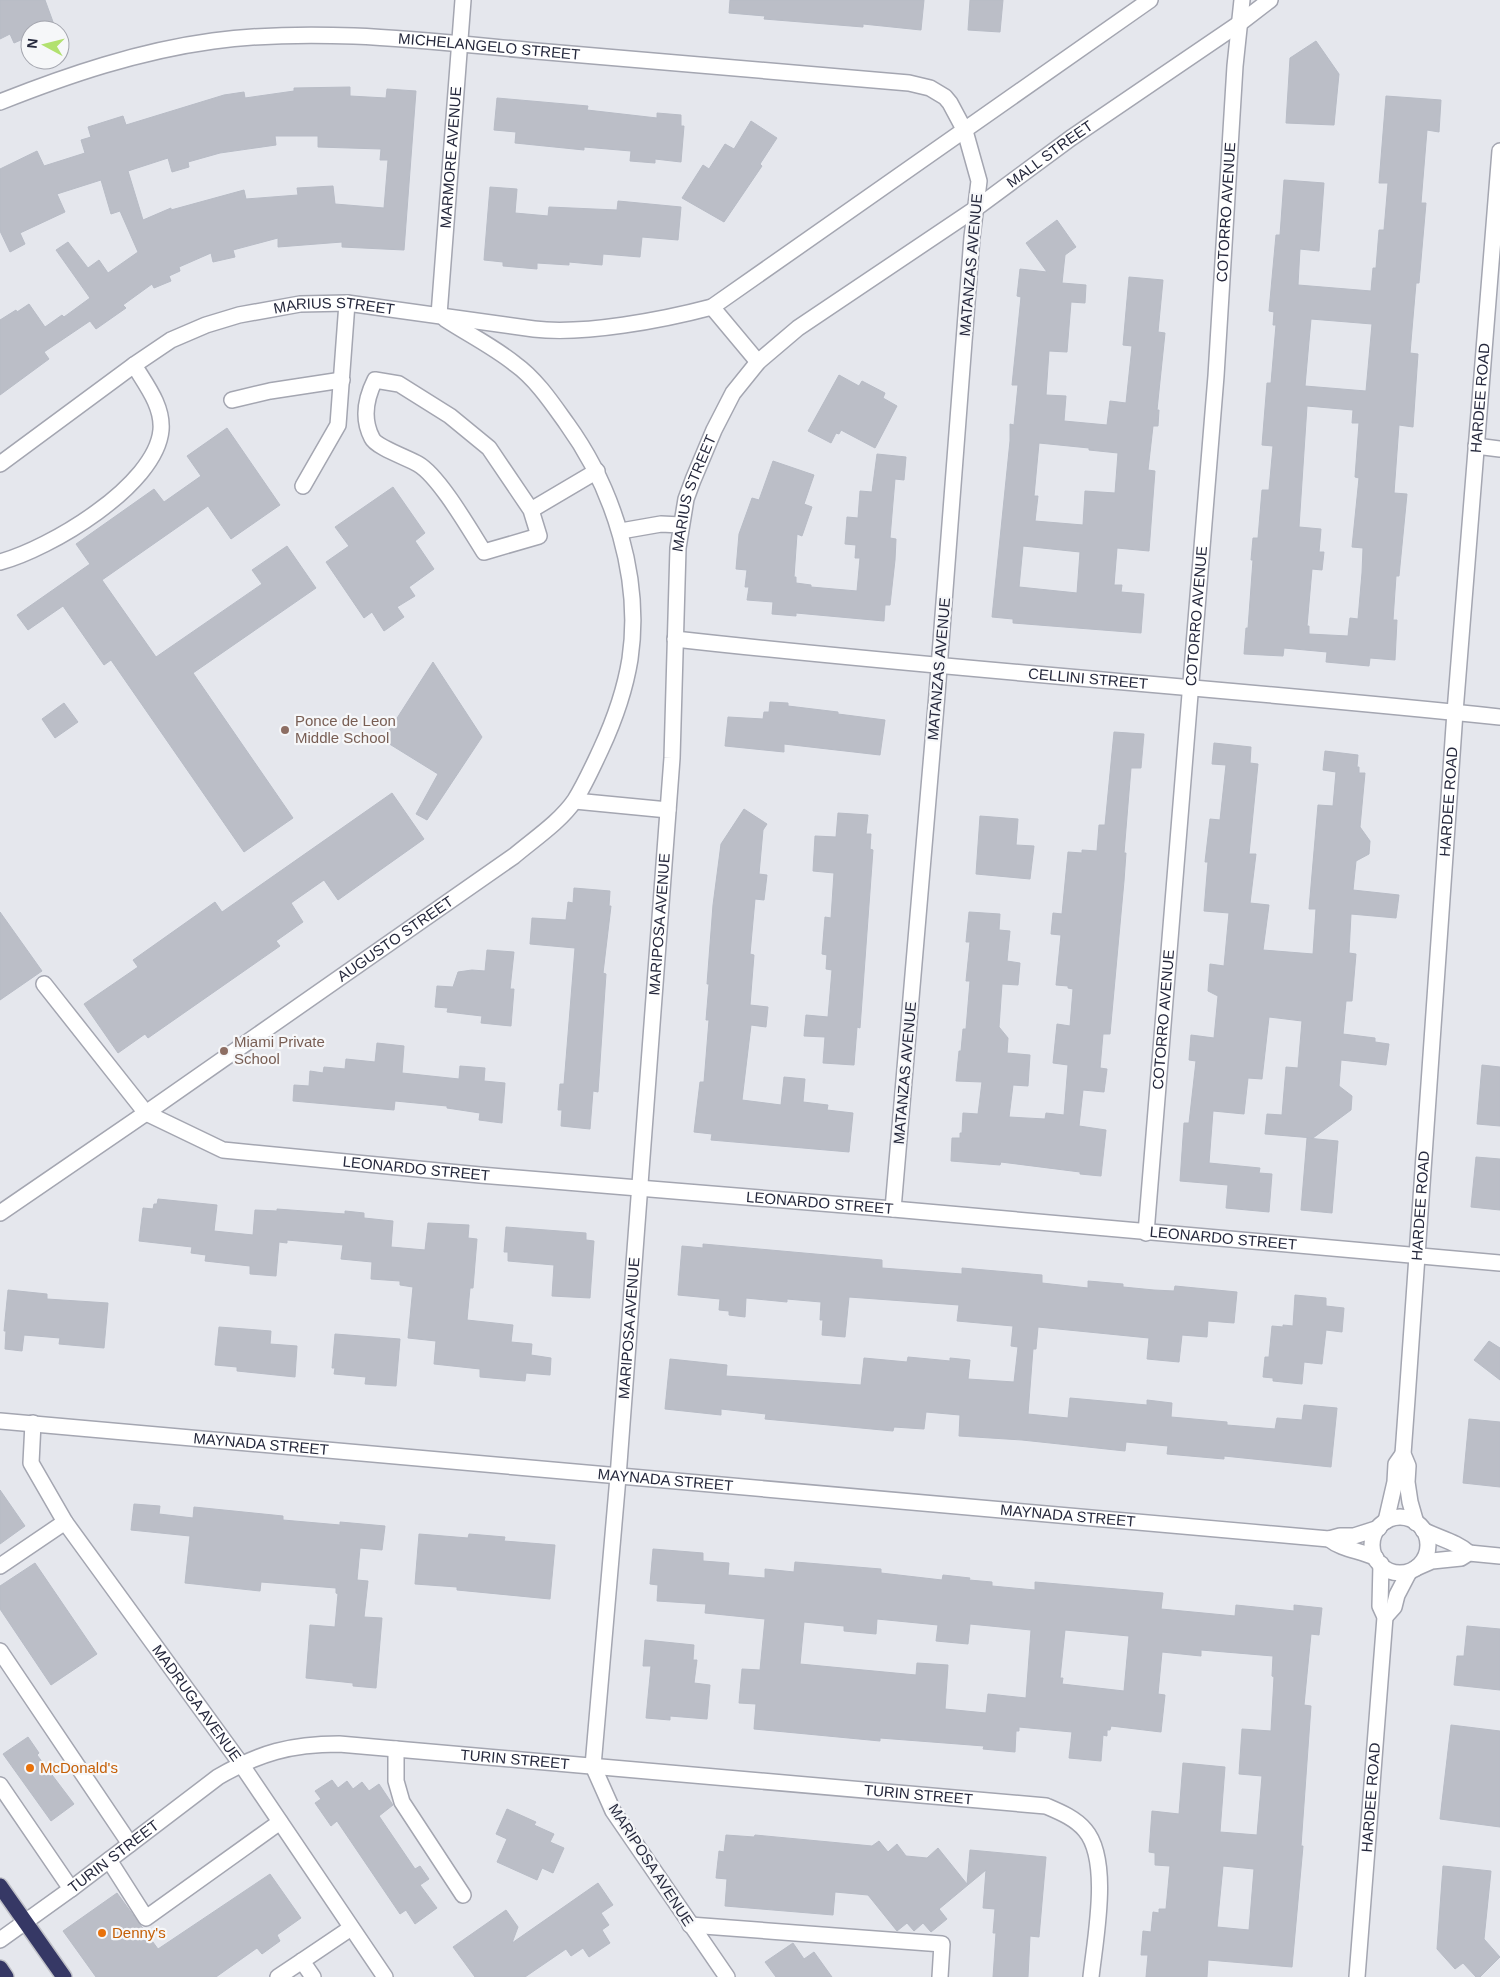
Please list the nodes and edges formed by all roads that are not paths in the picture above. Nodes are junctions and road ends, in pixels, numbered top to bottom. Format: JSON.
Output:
{"nodes":[{"id":1,"x":463,"y":0,"type":"edge"},
{"id":2,"x":1150,"y":0,"type":"edge"},
{"id":3,"x":1242,"y":0,"type":"edge"},
{"id":4,"x":1270,"y":0,"type":"edge"},
{"id":5,"x":1240,"y":23,"type":"junction"},
{"id":6,"x":459,"y":44,"type":"junction"},
{"id":7,"x":0,"y":102,"type":"edge"},
{"id":8,"x":965,"y":131,"type":"junction"},
{"id":9,"x":1500,"y":151,"type":"edge"},
{"id":10,"x":975,"y":208,"type":"junction"},
{"id":11,"x":347,"y":303,"type":"junction"},
{"id":12,"x":712,"y":307,"type":"junction"},
{"id":13,"x":440,"y":315,"type":"junction"},
{"id":14,"x":758,"y":362,"type":"junction"},
{"id":15,"x":134,"y":365,"type":"junction"},
{"id":16,"x":342,"y":380,"type":"junction"},
{"id":17,"x":232,"y":400,"type":"dead end"},
{"id":18,"x":1476,"y":446,"type":"junction"},
{"id":19,"x":1500,"y":448,"type":"edge"},
{"id":20,"x":0,"y":464,"type":"edge"},
{"id":21,"x":597,"y":471,"type":"junction"},
{"id":22,"x":303,"y":486,"type":"dead end"},
{"id":23,"x":531,"y":510,"type":"junction"},
{"id":24,"x":681,"y":525,"type":"junction"},
{"id":25,"x":621,"y":531,"type":"junction"},
{"id":26,"x":0,"y":562,"type":"edge"},
{"id":27,"x":676,"y":639,"type":"junction"},
{"id":28,"x":939,"y":666,"type":"junction"},
{"id":29,"x":1190,"y":688,"type":"junction"},
{"id":30,"x":1455,"y":712,"type":"junction"},
{"id":31,"x":1500,"y":717,"type":"edge"},
{"id":32,"x":575,"y":801,"type":"junction"},
{"id":33,"x":668,"y":810,"type":"junction"},
{"id":34,"x":44,"y":984,"type":"dead end"},
{"id":35,"x":146,"y":1113,"type":"junction"},
{"id":36,"x":640,"y":1188,"type":"junction"},
{"id":37,"x":893,"y":1209,"type":"junction"},
{"id":38,"x":0,"y":1213,"type":"edge"},
{"id":39,"x":1146,"y":1233,"type":"junction"},
{"id":40,"x":1416,"y":1256,"type":"junction"},
{"id":41,"x":1500,"y":1264,"type":"edge"},
{"id":42,"x":0,"y":1421,"type":"edge"},
{"id":43,"x":33,"y":1423,"type":"junction"},
{"id":44,"x":1403,"y":1454,"type":"junction"},
{"id":45,"x":618,"y":1477,"type":"junction"},
{"id":46,"x":65,"y":1522,"type":"junction"},
{"id":47,"x":1382,"y":1524,"type":"junction"},
{"id":48,"x":1419,"y":1526,"type":"junction"},
{"id":49,"x":1329,"y":1539,"type":"junction"},
{"id":50,"x":1469,"y":1553,"type":"junction"},
{"id":51,"x":1500,"y":1556,"type":"edge"},
{"id":52,"x":1378,"y":1561,"type":"junction"},
{"id":53,"x":0,"y":1566,"type":"edge"},
{"id":54,"x":1413,"y":1570,"type":"junction"},
{"id":55,"x":1385,"y":1617,"type":"junction"},
{"id":56,"x":0,"y":1651,"type":"edge"},
{"id":57,"x":396,"y":1749,"type":"junction"},
{"id":58,"x":241,"y":1764,"type":"junction"},
{"id":59,"x":593,"y":1766,"type":"junction"},
{"id":60,"x":0,"y":1785,"type":"edge"},
{"id":61,"x":280,"y":1822,"type":"junction"},
{"id":62,"x":130,"y":1844,"type":"junction"},
{"id":63,"x":109,"y":1860,"type":"junction"},
{"id":64,"x":0,"y":1886,"type":"edge"},
{"id":65,"x":71,"y":1889,"type":"junction"},
{"id":66,"x":463,"y":1895,"type":"dead end"},
{"id":67,"x":25,"y":1922,"type":"junction"},
{"id":68,"x":690,"y":1925,"type":"junction"},
{"id":69,"x":351,"y":1928,"type":"junction"},
{"id":70,"x":0,"y":1940,"type":"edge"},
{"id":71,"x":302,"y":1961,"type":"junction"},
{"id":72,"x":0,"y":1968,"type":"edge"},
{"id":73,"x":6,"y":1977,"type":"edge"},
{"id":74,"x":64,"y":1977,"type":"edge"},
{"id":75,"x":278,"y":1977,"type":"edge"},
{"id":76,"x":313,"y":1977,"type":"edge"},
{"id":77,"x":385,"y":1977,"type":"edge"},
{"id":78,"x":727,"y":1977,"type":"edge"},
{"id":79,"x":940,"y":1977,"type":"edge"},
{"id":80,"x":1091,"y":1977,"type":"edge"},
{"id":81,"x":1357,"y":1977,"type":"edge"}],
"edges":[{"from":1,"to":6,"type":"street","name":"MARMORE AVENUE"},
{"from":2,"to":8,"type":"street"},
{"from":3,"to":5,"type":"street","name":"COTORRO AVENUE"},
{"from":4,"to":5,"type":"street","name":"MALL STREET"},
{"from":5,"to":10,"type":"street","name":"MALL STREET"},
{"from":5,"to":29,"type":"street","name":"COTORRO AVENUE"},
{"from":6,"to":7,"type":"street","name":"MICHELANGELO STREET"},
{"from":6,"to":8,"type":"street","name":"MICHELANGELO STREET"},
{"from":6,"to":13,"type":"street","name":"MARMORE AVENUE"},
{"from":8,"to":10,"type":"street","name":"MATANZAS AVENUE"},
{"from":8,"to":12,"type":"street"},
{"from":9,"to":18,"type":"street","name":"HARDEE ROAD"},
{"from":10,"to":14,"type":"street","name":"MALL STREET"},
{"from":10,"to":28,"type":"street","name":"MATANZAS AVENUE"},
{"from":11,"to":13,"type":"street","name":"MARIUS STREET"},
{"from":11,"to":15,"type":"street","name":"MARIUS STREET"},
{"from":11,"to":16,"type":"street"},
{"from":12,"to":13,"type":"street","name":"MARIUS STREET"},
{"from":12,"to":14,"type":"street"},
{"from":13,"to":21,"type":"street","name":"AUGUSTO STREET"},
{"from":14,"to":24,"type":"street","name":"MARIUS STREET"},
{"from":15,"to":20,"type":"street","name":"MARIUS STREET"},
{"from":15,"to":26,"type":"street"},
{"from":16,"to":17,"type":"street"},
{"from":16,"to":22,"type":"street"},
{"from":18,"to":19,"type":"street"},
{"from":18,"to":30,"type":"street","name":"HARDEE ROAD"},
{"from":21,"to":23,"type":"street"},
{"from":21,"to":25,"type":"street","name":"AUGUSTO STREET"},
{"from":23,"to":23,"type":"street"},
{"from":24,"to":25,"type":"street"},
{"from":24,"to":27,"type":"street","name":"MARIUS STREET"},
{"from":25,"to":32,"type":"street","name":"AUGUSTO STREET"},
{"from":27,"to":28,"type":"street","name":"CELLINI STREET"},
{"from":27,"to":33,"type":"street","name":"MARIPOSA AVENUE"},
{"from":28,"to":29,"type":"street","name":"CELLINI STREET"},
{"from":28,"to":37,"type":"street","name":"MATANZAS AVENUE"},
{"from":29,"to":30,"type":"street","name":"CELLINI STREET"},
{"from":29,"to":39,"type":"street","name":"COTORRO AVENUE"},
{"from":30,"to":31,"type":"street","name":"CELLINI STREET"},
{"from":30,"to":40,"type":"street","name":"HARDEE ROAD"},
{"from":32,"to":33,"type":"street"},
{"from":32,"to":35,"type":"street","name":"AUGUSTO STREET"},
{"from":33,"to":36,"type":"street","name":"MARIPOSA AVENUE"},
{"from":34,"to":35,"type":"street"},
{"from":35,"to":36,"type":"street","name":"LEONARDO STREET"},
{"from":35,"to":38,"type":"street","name":"AUGUSTO STREET"},
{"from":36,"to":37,"type":"street","name":"LEONARDO STREET"},
{"from":36,"to":45,"type":"street","name":"MARIPOSA AVENUE"},
{"from":37,"to":39,"type":"street","name":"LEONARDO STREET"},
{"from":39,"to":40,"type":"street","name":"LEONARDO STREET"},
{"from":40,"to":41,"type":"street","name":"LEONARDO STREET"},
{"from":40,"to":44,"type":"street","name":"HARDEE ROAD"},
{"from":42,"to":43,"type":"street","name":"MAYNADA STREET"},
{"from":43,"to":45,"type":"street","name":"MAYNADA STREET"},
{"from":43,"to":46,"type":"street","name":"MADRUGA AVENUE"},
{"from":44,"to":47,"type":"street","name":"HARDEE ROAD"},
{"from":44,"to":48,"type":"street","name":"HARDEE ROAD"},
{"from":45,"to":49,"type":"street","name":"MAYNADA STREET"},
{"from":45,"to":59,"type":"street","name":"MARIPOSA AVENUE"},
{"from":46,"to":53,"type":"street"},
{"from":46,"to":58,"type":"street","name":"MADRUGA AVENUE"},
{"from":47,"to":48,"type":"street"},
{"from":47,"to":49,"type":"street","name":"MAYNADA STREET"},
{"from":47,"to":52,"type":"street"},
{"from":48,"to":50,"type":"street"},
{"from":48,"to":54,"type":"street"},
{"from":49,"to":52,"type":"street","name":"MAYNADA STREET"},
{"from":50,"to":51,"type":"street"},
{"from":50,"to":54,"type":"street"},
{"from":52,"to":54,"type":"street"},
{"from":52,"to":55,"type":"street","name":"HARDEE ROAD"},
{"from":54,"to":55,"type":"street","name":"HARDEE ROAD"},
{"from":55,"to":81,"type":"street","name":"HARDEE ROAD"},
{"from":56,"to":62,"type":"street"},
{"from":57,"to":58,"type":"street","name":"TURIN STREET"},
{"from":57,"to":59,"type":"street","name":"TURIN STREET"},
{"from":57,"to":66,"type":"street"},
{"from":58,"to":61,"type":"street","name":"MADRUGA AVENUE"},
{"from":58,"to":62,"type":"street","name":"TURIN STREET"},
{"from":59,"to":68,"type":"street","name":"MARIPOSA AVENUE"},
{"from":59,"to":80,"type":"street","name":"TURIN STREET"},
{"from":60,"to":65,"type":"street"},
{"from":61,"to":63,"type":"street"},
{"from":61,"to":69,"type":"street","name":"MADRUGA AVENUE"},
{"from":62,"to":63,"type":"street","name":"TURIN STREET"},
{"from":63,"to":65,"type":"street","name":"TURIN STREET"},
{"from":64,"to":67,"type":"highway"},
{"from":65,"to":67,"type":"street","name":"TURIN STREET"},
{"from":67,"to":70,"type":"street","name":"TURIN STREET"},
{"from":67,"to":74,"type":"highway"},
{"from":68,"to":78,"type":"street","name":"MARIPOSA AVENUE"},
{"from":68,"to":79,"type":"street"},
{"from":69,"to":71,"type":"street"},
{"from":69,"to":77,"type":"street","name":"MADRUGA AVENUE"},
{"from":71,"to":75,"type":"street"},
{"from":71,"to":76,"type":"street"},
{"from":72,"to":73,"type":"highway"}]}
